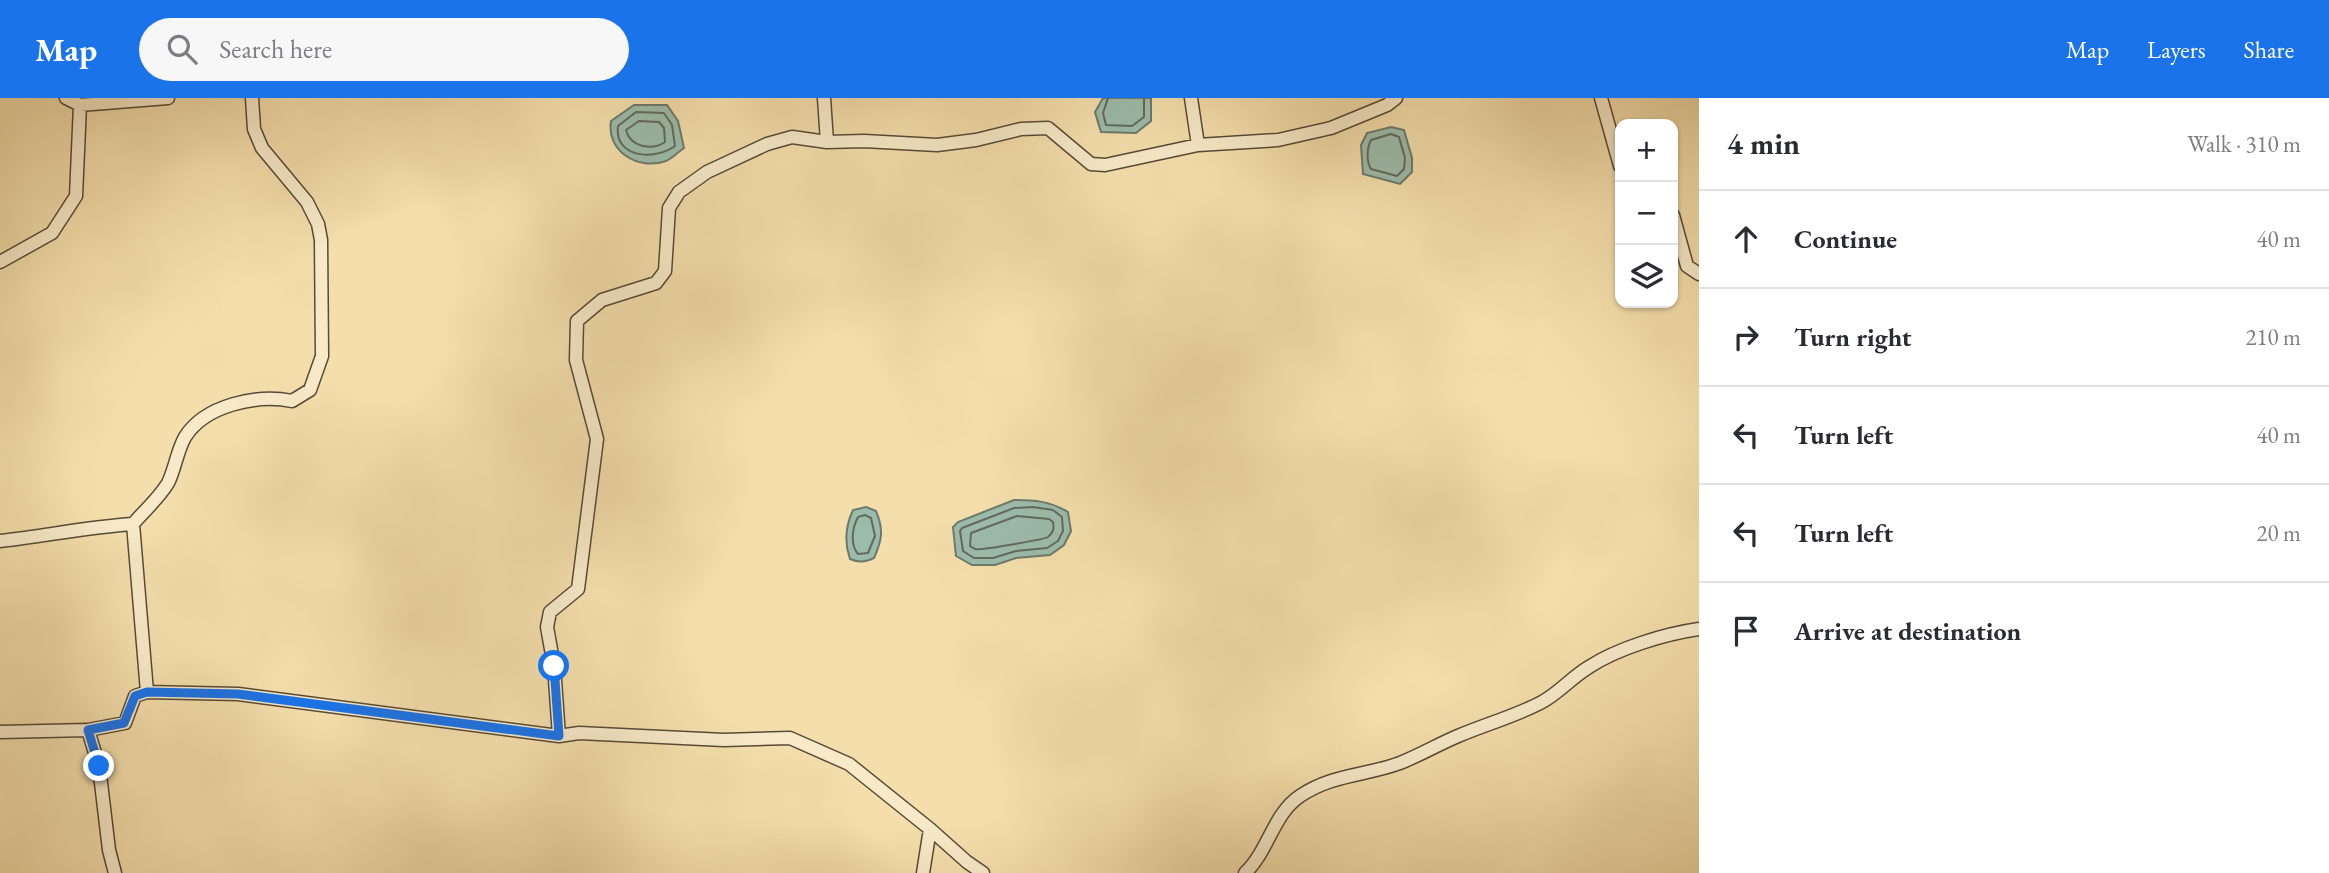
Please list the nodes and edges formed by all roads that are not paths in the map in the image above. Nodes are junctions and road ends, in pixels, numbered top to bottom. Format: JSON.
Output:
{"nodes":[{"id":1,"x":66,"y":98,"type":"edge"},
{"id":2,"x":168,"y":98,"type":"edge"},
{"id":3,"x":252,"y":98,"type":"edge"},
{"id":4,"x":824,"y":98,"type":"edge"},
{"id":5,"x":1191,"y":98,"type":"edge"},
{"id":6,"x":1396,"y":98,"type":"edge"},
{"id":7,"x":1601,"y":98,"type":"edge"},
{"id":8,"x":80,"y":105,"type":"junction"},
{"id":9,"x":827,"y":142,"type":"junction"},
{"id":10,"x":1198,"y":145,"type":"junction"},
{"id":11,"x":1615,"y":148,"type":"edge"},
{"id":12,"x":1678,"y":233,"type":"edge"},
{"id":13,"x":0,"y":262,"type":"edge"},
{"id":14,"x":1699,"y":274,"type":"edge"},
{"id":15,"x":133,"y":524,"type":"junction"},
{"id":16,"x":0,"y":541,"type":"edge"},
{"id":17,"x":1699,"y":629,"type":"edge"},
{"id":18,"x":147,"y":692,"type":"junction"},
{"id":19,"x":88,"y":730,"type":"junction"},
{"id":20,"x":0,"y":732,"type":"edge"},
{"id":21,"x":559,"y":736,"type":"junction"},
{"id":22,"x":930,"y":829,"type":"junction"},
{"id":23,"x":115,"y":873,"type":"edge"},
{"id":24,"x":923,"y":873,"type":"edge"},
{"id":25,"x":983,"y":873,"type":"edge"},
{"id":26,"x":1245,"y":873,"type":"edge"}],
"edges":[{"from":1,"to":8,"type":"street"},
{"from":2,"to":8,"type":"street"},
{"from":3,"to":15,"type":"street"},
{"from":4,"to":9,"type":"street"},
{"from":5,"to":10,"type":"street"},
{"from":6,"to":10,"type":"street"},
{"from":7,"to":11,"type":"street"},
{"from":8,"to":13,"type":"street"},
{"from":9,"to":10,"type":"street"},
{"from":9,"to":21,"type":"street"},
{"from":12,"to":14,"type":"street"},
{"from":15,"to":16,"type":"street"},
{"from":15,"to":18,"type":"street"},
{"from":17,"to":26,"type":"street"},
{"from":18,"to":19,"type":"street"},
{"from":18,"to":21,"type":"street"},
{"from":19,"to":20,"type":"street"},
{"from":19,"to":23,"type":"street"},
{"from":21,"to":22,"type":"street"},
{"from":22,"to":24,"type":"street"},
{"from":22,"to":25,"type":"street"}]}
